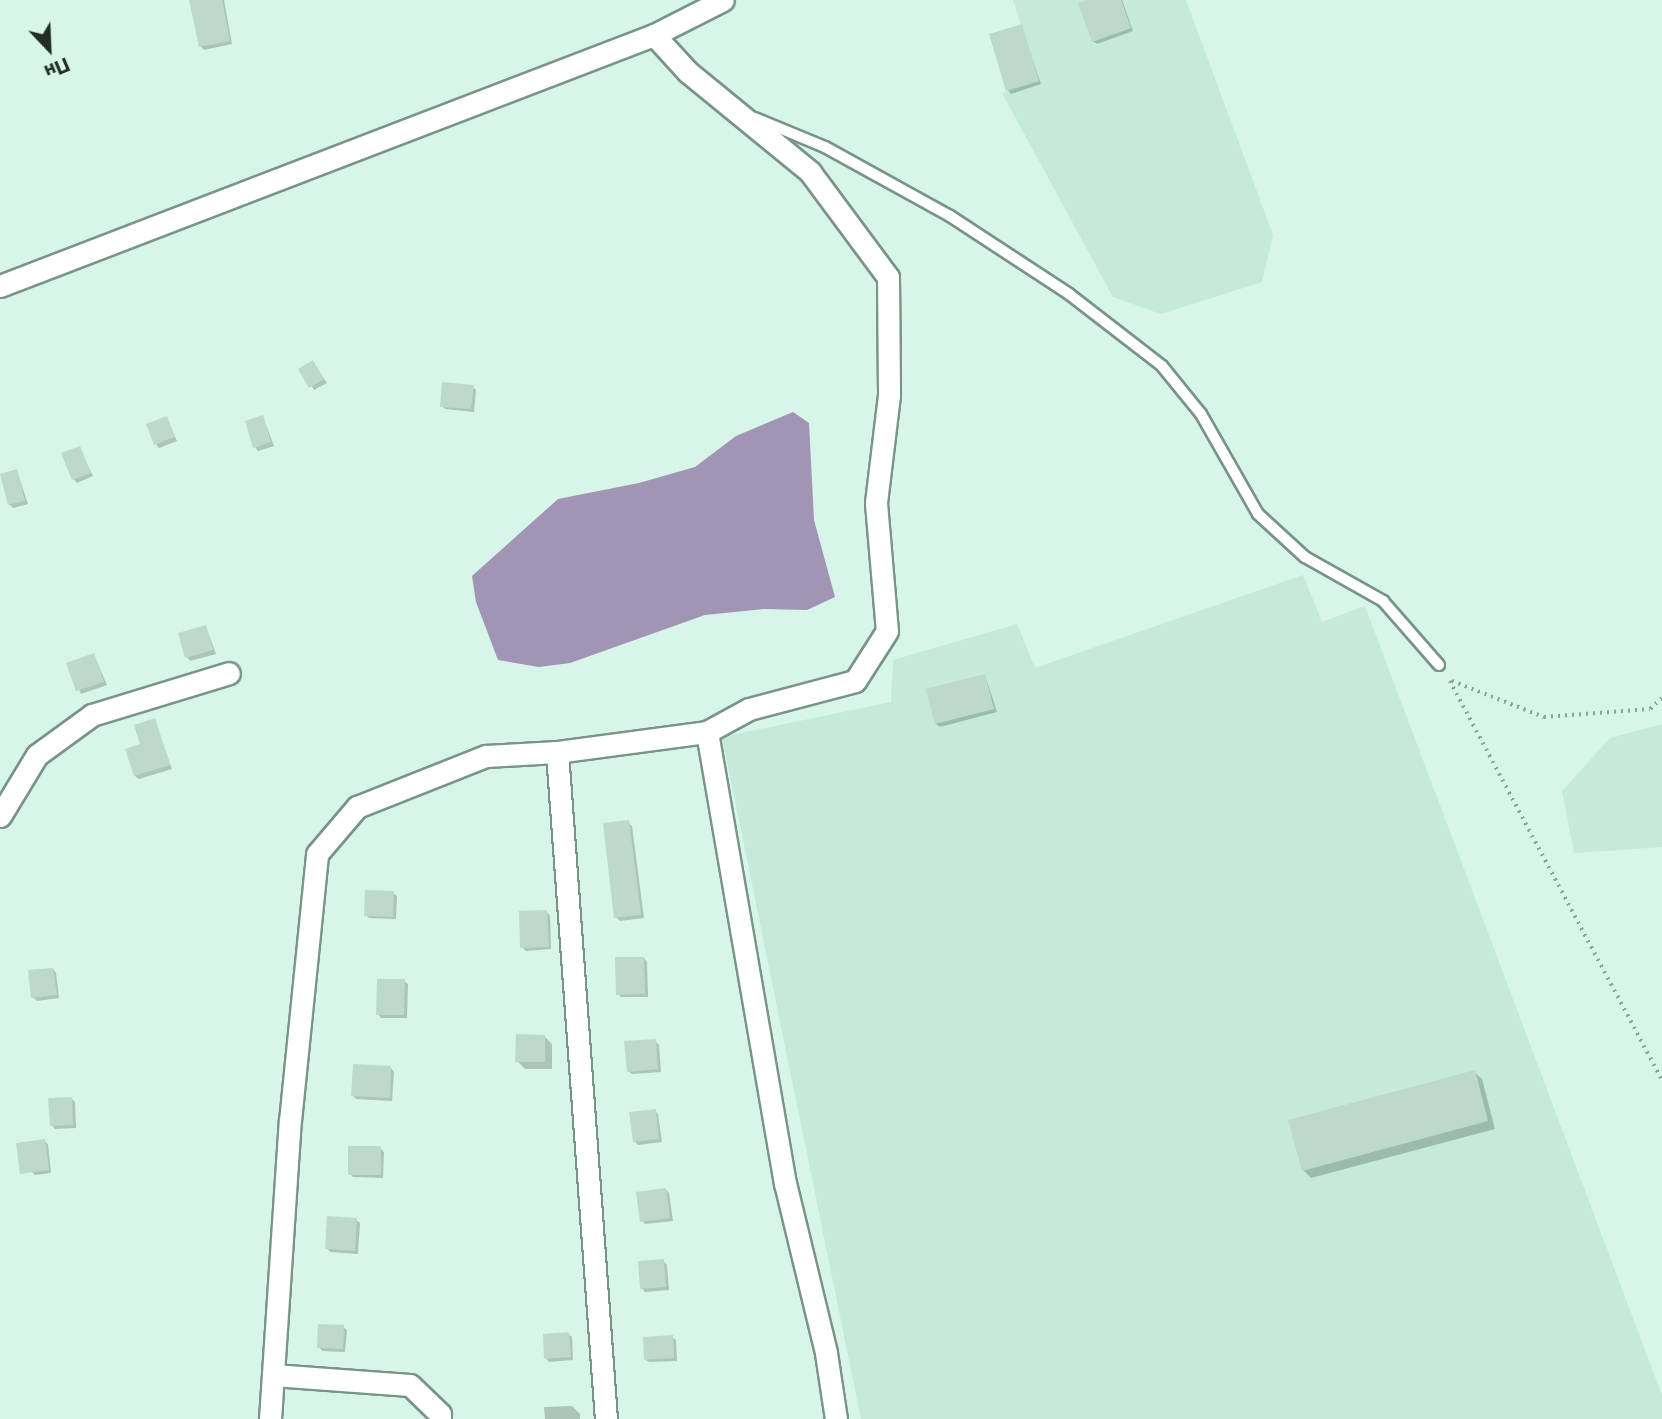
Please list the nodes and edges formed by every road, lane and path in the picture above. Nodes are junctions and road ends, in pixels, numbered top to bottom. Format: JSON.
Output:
{"nodes":[{"id":1,"x":723,"y":0,"type":"edge"},
{"id":2,"x":654,"y":35,"type":"junction"},
{"id":3,"x":734,"y":109,"type":"junction"},
{"id":4,"x":0,"y":286,"type":"edge"},
{"id":5,"x":1439,"y":665,"type":"joint"},
{"id":6,"x":229,"y":673,"type":"dead end"},
{"id":7,"x":1450,"y":681,"type":"junction"},
{"id":8,"x":1662,"y":698,"type":"edge"},
{"id":9,"x":707,"y":732,"type":"junction"},
{"id":10,"x":557,"y":752,"type":"junction"},
{"id":11,"x":0,"y":816,"type":"edge"},
{"id":12,"x":1662,"y":1080,"type":"edge"},
{"id":13,"x":273,"y":1375,"type":"junction"},
{"id":14,"x":270,"y":1419,"type":"edge"},
{"id":15,"x":440,"y":1419,"type":"edge"},
{"id":16,"x":606,"y":1419,"type":"edge"},
{"id":17,"x":836,"y":1419,"type":"edge"}],
"edges":[{"from":1,"to":2,"type":"street"},
{"from":2,"to":3,"type":"street"},
{"from":2,"to":4,"type":"street"},
{"from":3,"to":5,"type":"lane"},
{"from":3,"to":9,"type":"street"},
{"from":5,"to":7,"type":"path"},
{"from":6,"to":11,"type":"street"},
{"from":7,"to":8,"type":"path"},
{"from":7,"to":12,"type":"path"},
{"from":9,"to":10,"type":"street"},
{"from":9,"to":17,"type":"street"},
{"from":10,"to":13,"type":"street"},
{"from":10,"to":16,"type":"street"},
{"from":13,"to":14,"type":"street"},
{"from":13,"to":15,"type":"street"}]}
